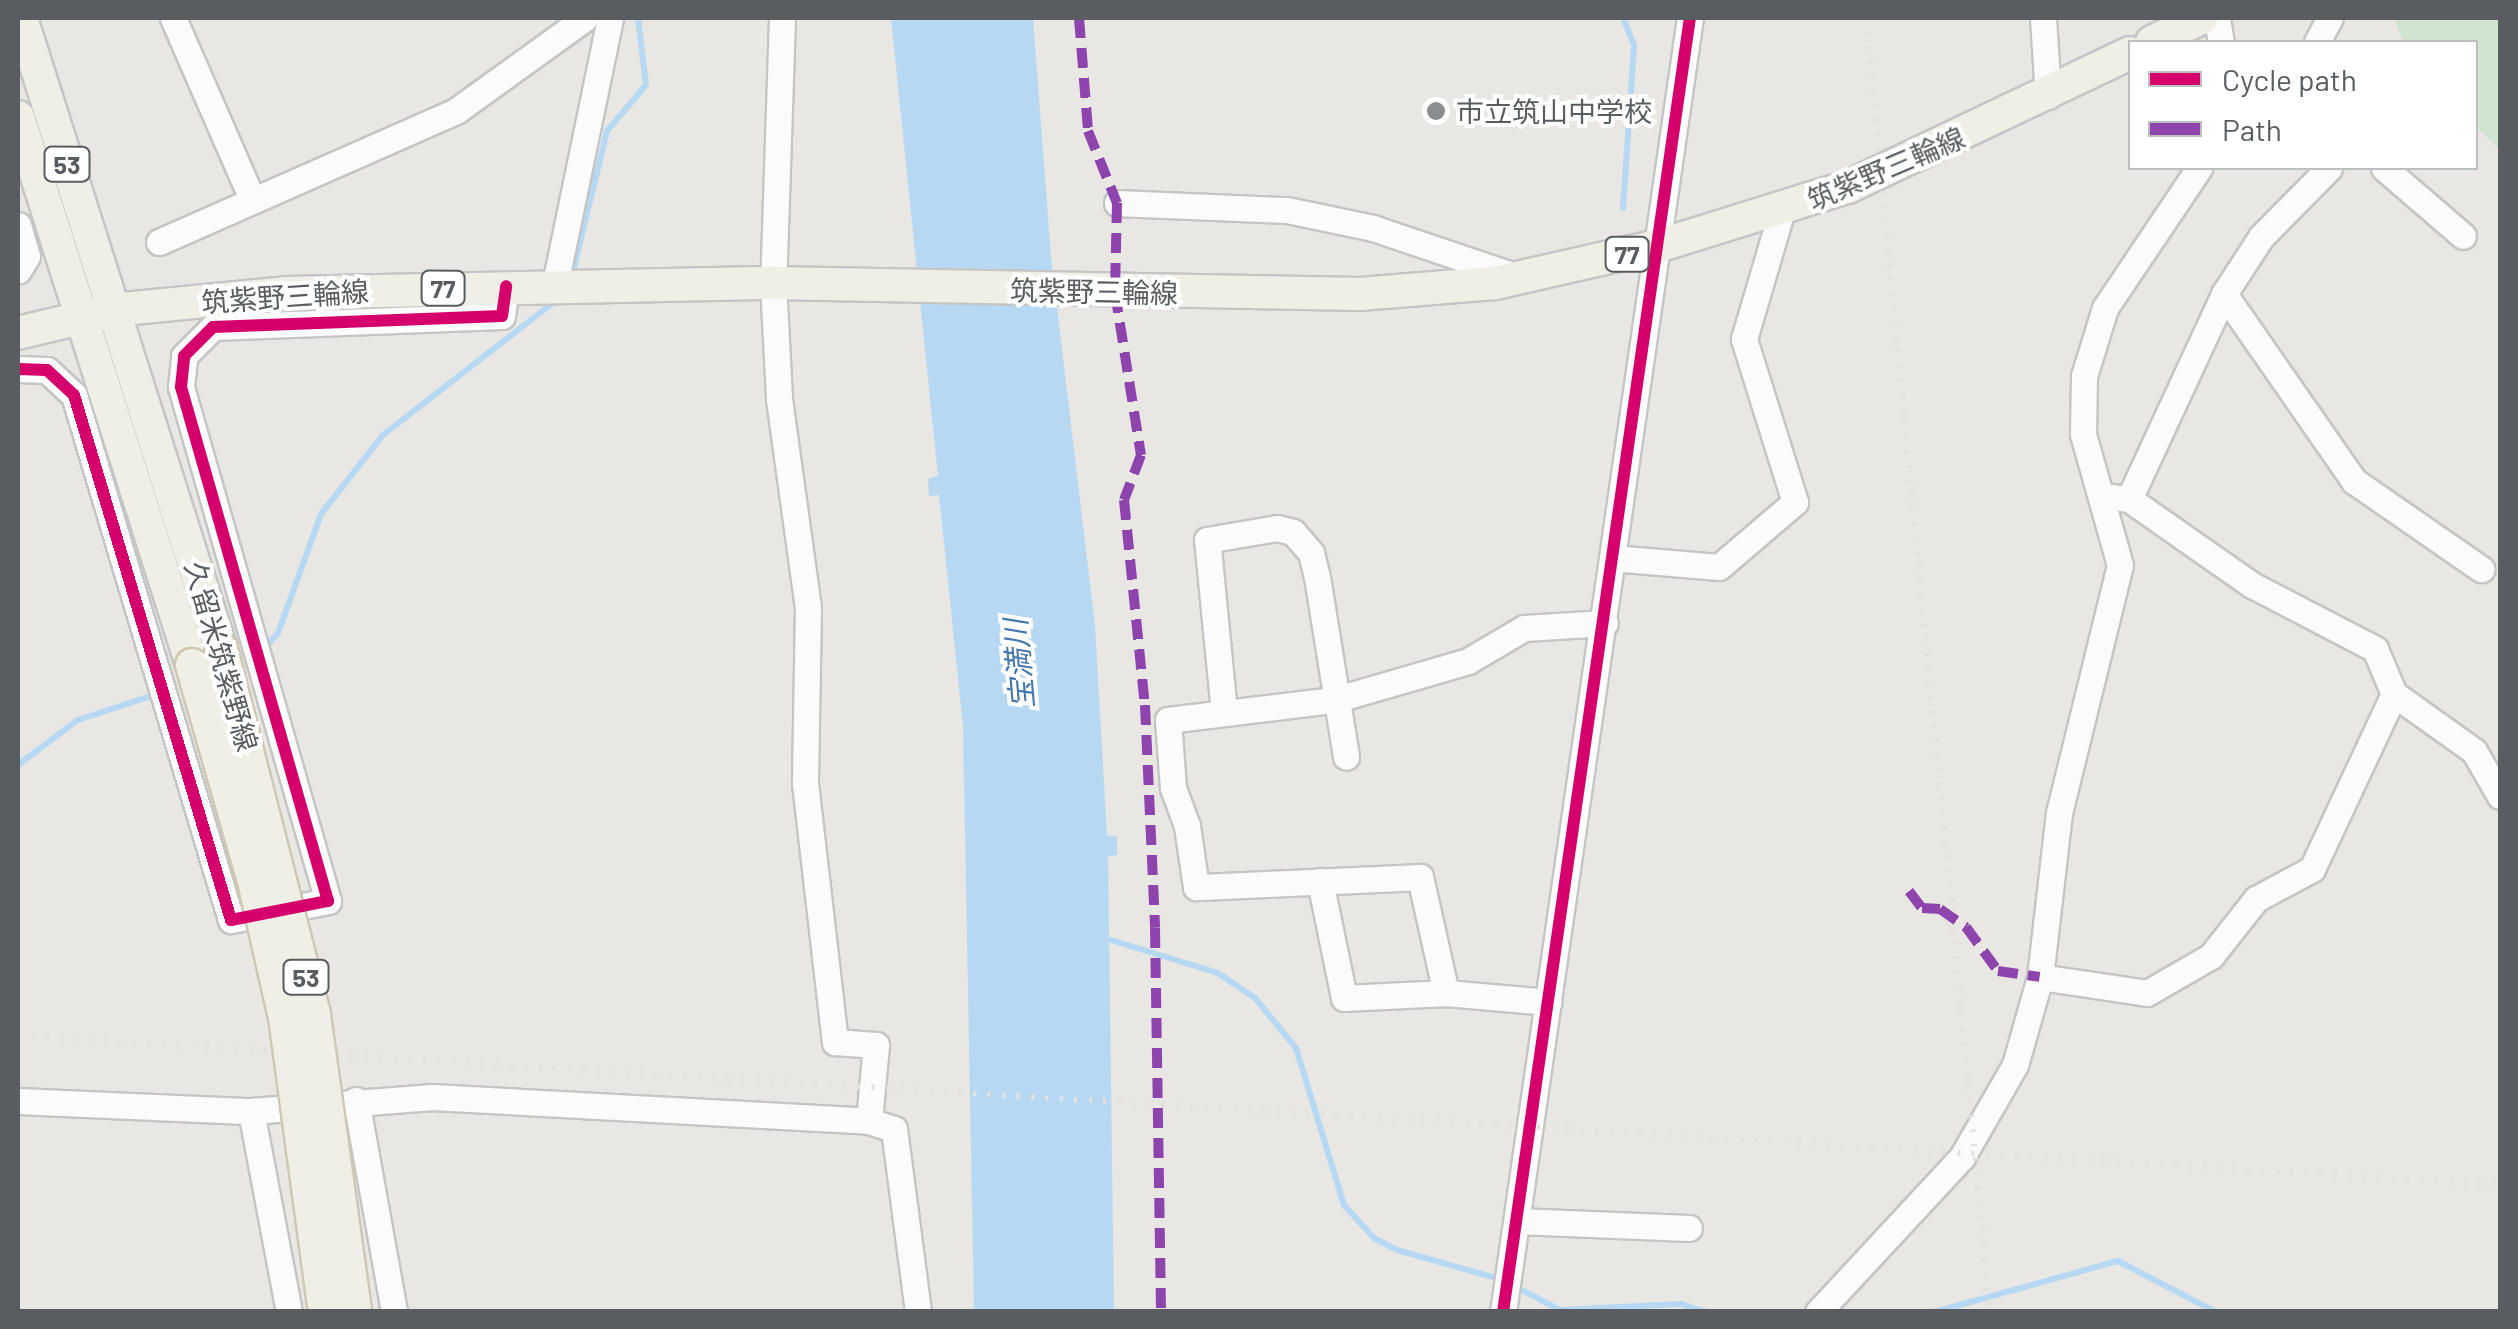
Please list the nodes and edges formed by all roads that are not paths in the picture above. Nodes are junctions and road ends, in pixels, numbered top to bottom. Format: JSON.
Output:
{"nodes":[{"id":1,"x":22,"y":18,"type":"edge"},
{"id":2,"x":174,"y":18,"type":"edge"},
{"id":3,"x":585,"y":18,"type":"edge"},
{"id":4,"x":610,"y":18,"type":"edge"},
{"id":5,"x":782,"y":18,"type":"edge"},
{"id":6,"x":1690,"y":18,"type":"edge"},
{"id":7,"x":2043,"y":18,"type":"edge"},
{"id":8,"x":2200,"y":18,"type":"edge"},
{"id":9,"x":2330,"y":18,"type":"edge"},
{"id":10,"x":2156,"y":40,"type":"edge"},
{"id":11,"x":2318,"y":40,"type":"edge"},
{"id":12,"x":2128,"y":55,"type":"edge"},
{"id":13,"x":2048,"y":96,"type":"junction"},
{"id":14,"x":18,"y":117,"type":"edge"},
{"id":15,"x":2198,"y":170,"type":"edge"},
{"id":16,"x":2328,"y":170,"type":"edge"},
{"id":17,"x":2386,"y":170,"type":"edge"},
{"id":18,"x":252,"y":199,"type":"junction"},
{"id":19,"x":1117,"y":204,"type":"dead end"},
{"id":20,"x":1782,"y":210,"type":"junction"},
{"id":21,"x":18,"y":225,"type":"edge"},
{"id":22,"x":2462,"y":236,"type":"dead end"},
{"id":23,"x":158,"y":242,"type":"dead end"},
{"id":24,"x":1658,"y":246,"type":"junction"},
{"id":25,"x":18,"y":272,"type":"edge"},
{"id":26,"x":1521,"y":278,"type":"junction"},
{"id":27,"x":774,"y":283,"type":"junction"},
{"id":28,"x":555,"y":284,"type":"junction"},
{"id":29,"x":506,"y":286,"type":"junction"},
{"id":30,"x":2224,"y":294,"type":"junction"},
{"id":31,"x":98,"y":314,"type":"junction"},
{"id":32,"x":18,"y":332,"type":"edge"},
{"id":33,"x":18,"y":369,"type":"edge"},
{"id":34,"x":2116,"y":498,"type":"junction"},
{"id":35,"x":1624,"y":559,"type":"dead end"},
{"id":36,"x":2481,"y":569,"type":"dead end"},
{"id":37,"x":1605,"y":624,"type":"junction"},
{"id":38,"x":2394,"y":694,"type":"junction"},
{"id":39,"x":1334,"y":700,"type":"junction"},
{"id":40,"x":1224,"y":712,"type":"junction"},
{"id":41,"x":1346,"y":757,"type":"dead end"},
{"id":42,"x":2500,"y":796,"type":"edge"},
{"id":43,"x":1320,"y":881,"type":"junction"},
{"id":44,"x":2040,"y":978,"type":"junction"},
{"id":45,"x":1446,"y":993,"type":"junction"},
{"id":46,"x":1549,"y":1002,"type":"junction"},
{"id":47,"x":356,"y":1100,"type":"junction"},
{"id":48,"x":18,"y":1102,"type":"edge"},
{"id":49,"x":250,"y":1111,"type":"junction"},
{"id":50,"x":869,"y":1121,"type":"junction"},
{"id":51,"x":1517,"y":1221,"type":"junction"},
{"id":52,"x":1689,"y":1228,"type":"dead end"},
{"id":53,"x":289,"y":1312,"type":"edge"},
{"id":54,"x":325,"y":1312,"type":"edge"},
{"id":55,"x":355,"y":1312,"type":"edge"},
{"id":56,"x":394,"y":1312,"type":"edge"},
{"id":57,"x":918,"y":1312,"type":"edge"},
{"id":58,"x":1503,"y":1312,"type":"edge"},
{"id":59,"x":1818,"y":1312,"type":"edge"}],
"edges":[{"from":1,"to":31,"type":"main road","name":"久留米筑紫野線","number":"53"},
{"from":2,"to":18,"type":"street"},
{"from":3,"to":18,"type":"street"},
{"from":4,"to":28,"type":"street"},
{"from":5,"to":27,"type":"street"},
{"from":6,"to":24,"type":"street"},
{"from":7,"to":13,"type":"street"},
{"from":8,"to":10,"type":"main road"},
{"from":9,"to":11,"type":"street"},
{"from":12,"to":13,"type":"main road","name":"筑紫野三輪線","number":"77"},
{"from":13,"to":20,"type":"main road","name":"筑紫野三輪線","number":"77"},
{"from":14,"to":31,"type":"main road","name":"久留米筑紫野線","number":"53"},
{"from":15,"to":34,"type":"street"},
{"from":16,"to":30,"type":"street"},
{"from":17,"to":22,"type":"street"},
{"from":18,"to":23,"type":"street"},
{"from":19,"to":26,"type":"street"},
{"from":20,"to":24,"type":"main road","name":"筑紫野三輪線","number":"77"},
{"from":20,"to":35,"type":"street"},
{"from":21,"to":25,"type":"street"},
{"from":24,"to":26,"type":"main road","name":"筑紫野三輪線","number":"77"},
{"from":24,"to":37,"type":"street"},
{"from":26,"to":27,"type":"main road","name":"筑紫野三輪線","number":"77"},
{"from":27,"to":28,"type":"main road","name":"筑紫野三輪線","number":"77"},
{"from":27,"to":50,"type":"street"},
{"from":28,"to":29,"type":"main road","name":"筑紫野三輪線","number":"77"},
{"from":29,"to":31,"type":"main road","name":"筑紫野三輪線","number":"77"},
{"from":29,"to":33,"type":"street"},
{"from":30,"to":34,"type":"street"},
{"from":30,"to":36,"type":"street"},
{"from":31,"to":32,"type":"main road","name":"筑紫野三輪線","number":"77"},
{"from":31,"to":54,"type":"main road","name":"久留米筑紫野線","number":"53","bridge":true},
{"from":31,"to":55,"type":"main road","name":"久留米筑紫野線","number":"53","bridge":true},
{"from":34,"to":38,"type":"street"},
{"from":34,"to":44,"type":"street"},
{"from":37,"to":39,"type":"street"},
{"from":37,"to":46,"type":"street"},
{"from":38,"to":42,"type":"street"},
{"from":38,"to":44,"type":"street"},
{"from":39,"to":40,"type":"street"},
{"from":39,"to":40,"type":"street"},
{"from":39,"to":41,"type":"street"},
{"from":40,"to":43,"type":"street"},
{"from":43,"to":45,"type":"street"},
{"from":43,"to":45,"type":"street"},
{"from":44,"to":59,"type":"street"},
{"from":45,"to":46,"type":"street"},
{"from":46,"to":51,"type":"street"},
{"from":47,"to":49,"type":"street"},
{"from":47,"to":50,"type":"street"},
{"from":47,"to":56,"type":"street"},
{"from":48,"to":49,"type":"street"},
{"from":49,"to":53,"type":"street"},
{"from":50,"to":57,"type":"street"},
{"from":51,"to":52,"type":"street"},
{"from":51,"to":58,"type":"street"}]}
